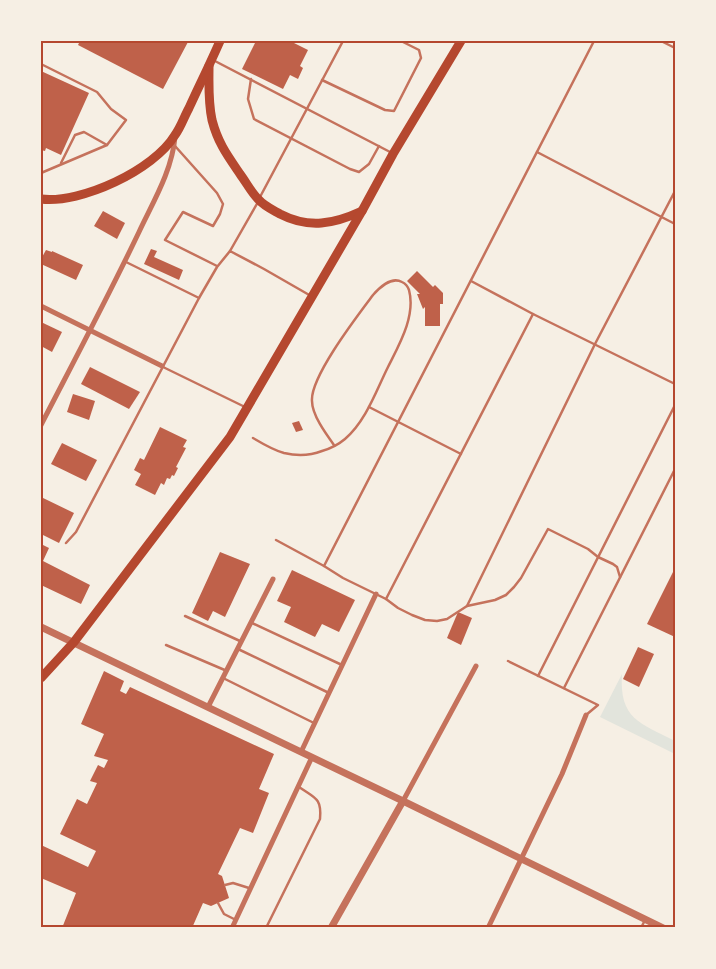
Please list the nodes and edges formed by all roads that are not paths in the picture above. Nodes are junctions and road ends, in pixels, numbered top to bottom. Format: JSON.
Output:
{"nodes":[{"id":1,"x":220,"y":41,"type":"edge"},
{"id":2,"x":343,"y":41,"type":"edge"},
{"id":3,"x":401,"y":41,"type":"edge"},
{"id":4,"x":461,"y":41,"type":"edge"},
{"id":5,"x":594,"y":41,"type":"edge"},
{"id":6,"x":661,"y":41,"type":"edge"},
{"id":7,"x":675,"y":48,"type":"edge"},
{"id":8,"x":210,"y":63,"type":"junction"},
{"id":9,"x":41,"y":64,"type":"edge"},
{"id":10,"x":251,"y":80,"type":"junction"},
{"id":11,"x":322,"y":80,"type":"junction"},
{"id":12,"x":307,"y":109,"type":"junction"},
{"id":13,"x":291,"y":138,"type":"junction"},
{"id":14,"x":174,"y":141,"type":"junction"},
{"id":15,"x":107,"y":145,"type":"junction"},
{"id":16,"x":379,"y":146,"type":"junction"},
{"id":17,"x":537,"y":152,"type":"junction"},
{"id":18,"x":393,"y":154,"type":"junction"},
{"id":19,"x":60,"y":164,"type":"junction"},
{"id":20,"x":41,"y":173,"type":"edge"},
{"id":21,"x":675,"y":191,"type":"edge"},
{"id":22,"x":41,"y":199,"type":"edge"},
{"id":23,"x":258,"y":200,"type":"junction"},
{"id":24,"x":362,"y":211,"type":"junction"},
{"id":25,"x":661,"y":217,"type":"junction"},
{"id":26,"x":675,"y":224,"type":"edge"},
{"id":27,"x":230,"y":251,"type":"junction"},
{"id":28,"x":125,"y":262,"type":"junction"},
{"id":29,"x":217,"y":267,"type":"junction"},
{"id":30,"x":471,"y":280,"type":"junction"},
{"id":31,"x":312,"y":297,"type":"junction"},
{"id":32,"x":199,"y":298,"type":"junction"},
{"id":33,"x":41,"y":306,"type":"edge"},
{"id":34,"x":533,"y":314,"type":"junction"},
{"id":35,"x":90,"y":330,"type":"junction"},
{"id":36,"x":595,"y":344,"type":"junction"},
{"id":37,"x":162,"y":366,"type":"junction"},
{"id":38,"x":675,"y":384,"type":"edge"},
{"id":39,"x":675,"y":405,"type":"edge"},
{"id":40,"x":368,"y":407,"type":"junction"},
{"id":41,"x":247,"y":408,"type":"junction"},
{"id":42,"x":399,"y":422,"type":"junction"},
{"id":43,"x":41,"y":426,"type":"edge"},
{"id":44,"x":253,"y":438,"type":"dead end"},
{"id":45,"x":334,"y":446,"type":"junction"},
{"id":46,"x":461,"y":454,"type":"junction"},
{"id":47,"x":675,"y":469,"type":"edge"},
{"id":48,"x":276,"y":540,"type":"dead end"},
{"id":49,"x":66,"y":544,"type":"dead end"},
{"id":50,"x":598,"y":557,"type":"junction"},
{"id":51,"x":324,"y":566,"type":"junction"},
{"id":52,"x":620,"y":577,"type":"junction"},
{"id":53,"x":273,"y":579,"type":"dead end"},
{"id":54,"x":376,"y":594,"type":"junction"},
{"id":55,"x":386,"y":599,"type":"junction"},
{"id":56,"x":468,"y":606,"type":"junction"},
{"id":57,"x":185,"y":616,"type":"dead end"},
{"id":58,"x":251,"y":623,"type":"junction"},
{"id":59,"x":41,"y":627,"type":"edge"},
{"id":60,"x":74,"y":642,"type":"junction"},
{"id":61,"x":242,"y":642,"type":"junction"},
{"id":62,"x":166,"y":645,"type":"dead end"},
{"id":63,"x":238,"y":649,"type":"junction"},
{"id":64,"x":508,"y":661,"type":"dead end"},
{"id":65,"x":342,"y":665,"type":"junction"},
{"id":66,"x":476,"y":666,"type":"dead end"},
{"id":67,"x":227,"y":671,"type":"junction"},
{"id":68,"x":538,"y":676,"type":"junction"},
{"id":69,"x":41,"y":678,"type":"edge"},
{"id":70,"x":224,"y":678,"type":"junction"},
{"id":71,"x":564,"y":688,"type":"junction"},
{"id":72,"x":329,"y":693,"type":"junction"},
{"id":73,"x":208,"y":707,"type":"junction"},
{"id":74,"x":586,"y":715,"type":"joint"},
{"id":75,"x":314,"y":723,"type":"junction"},
{"id":76,"x":301,"y":752,"type":"junction"},
{"id":77,"x":312,"y":757,"type":"junction"},
{"id":78,"x":298,"y":787,"type":"junction"},
{"id":79,"x":404,"y":801,"type":"junction"},
{"id":80,"x":521,"y":858,"type":"junction"},
{"id":81,"x":225,"y":885,"type":"dead end"},
{"id":82,"x":250,"y":889,"type":"junction"},
{"id":83,"x":218,"y":903,"type":"dead end"},
{"id":84,"x":646,"y":919,"type":"junction"},
{"id":85,"x":236,"y":920,"type":"junction"},
{"id":86,"x":232,"y":928,"type":"edge"},
{"id":87,"x":266,"y":928,"type":"edge"},
{"id":88,"x":332,"y":928,"type":"edge"},
{"id":89,"x":488,"y":928,"type":"edge"},
{"id":90,"x":641,"y":928,"type":"edge"},
{"id":91,"x":663,"y":928,"type":"edge"}],
"edges":[{"from":1,"to":8,"type":"main road"},
{"from":2,"to":11,"type":"lane"},
{"from":3,"to":11,"type":"lane"},
{"from":4,"to":18,"type":"main road"},
{"from":5,"to":17,"type":"lane"},
{"from":6,"to":7,"type":"lane"},
{"from":8,"to":10,"type":"lane"},
{"from":8,"to":14,"type":"main road"},
{"from":8,"to":23,"type":"main road"},
{"from":9,"to":15,"type":"lane"},
{"from":10,"to":12,"type":"lane"},
{"from":10,"to":13,"type":"lane"},
{"from":11,"to":12,"type":"lane"},
{"from":12,"to":13,"type":"lane"},
{"from":12,"to":16,"type":"lane"},
{"from":13,"to":16,"type":"lane"},
{"from":13,"to":23,"type":"lane"},
{"from":14,"to":22,"type":"main road"},
{"from":14,"to":28,"type":"street"},
{"from":14,"to":29,"type":"lane"},
{"from":15,"to":19,"type":"lane"},
{"from":15,"to":19,"type":"lane"},
{"from":16,"to":18,"type":"lane"},
{"from":17,"to":25,"type":"lane"},
{"from":17,"to":30,"type":"lane"},
{"from":18,"to":24,"type":"main road"},
{"from":19,"to":20,"type":"lane"},
{"from":21,"to":25,"type":"lane"},
{"from":23,"to":24,"type":"main road"},
{"from":23,"to":27,"type":"lane"},
{"from":24,"to":31,"type":"main road"},
{"from":25,"to":26,"type":"lane"},
{"from":25,"to":36,"type":"lane"},
{"from":27,"to":29,"type":"lane"},
{"from":27,"to":31,"type":"lane"},
{"from":28,"to":32,"type":"lane"},
{"from":28,"to":35,"type":"street"},
{"from":29,"to":32,"type":"lane"},
{"from":30,"to":34,"type":"lane"},
{"from":30,"to":42,"type":"lane"},
{"from":31,"to":41,"type":"main road"},
{"from":32,"to":37,"type":"lane"},
{"from":33,"to":35,"type":"street"},
{"from":34,"to":36,"type":"lane"},
{"from":34,"to":46,"type":"lane"},
{"from":35,"to":37,"type":"street"},
{"from":35,"to":43,"type":"street"},
{"from":36,"to":38,"type":"lane"},
{"from":36,"to":56,"type":"lane"},
{"from":37,"to":41,"type":"lane"},
{"from":37,"to":49,"type":"lane"},
{"from":39,"to":50,"type":"lane"},
{"from":40,"to":42,"type":"lane"},
{"from":40,"to":45,"type":"lane"},
{"from":40,"to":45,"type":"lane"},
{"from":41,"to":60,"type":"main road"},
{"from":42,"to":46,"type":"lane"},
{"from":42,"to":51,"type":"lane"},
{"from":44,"to":45,"type":"lane"},
{"from":46,"to":55,"type":"lane"},
{"from":47,"to":52,"type":"lane"},
{"from":48,"to":51,"type":"lane"},
{"from":50,"to":52,"type":"lane"},
{"from":50,"to":56,"type":"lane"},
{"from":50,"to":68,"type":"lane"},
{"from":51,"to":54,"type":"lane"},
{"from":52,"to":71,"type":"lane"},
{"from":53,"to":58,"type":"street"},
{"from":54,"to":55,"type":"lane"},
{"from":54,"to":65,"type":"street"},
{"from":55,"to":56,"type":"lane"},
{"from":57,"to":61,"type":"lane"},
{"from":58,"to":61,"type":"street"},
{"from":58,"to":65,"type":"lane"},
{"from":59,"to":60,"type":"street"},
{"from":60,"to":69,"type":"main road"},
{"from":60,"to":73,"type":"street"},
{"from":61,"to":63,"type":"street"},
{"from":62,"to":67,"type":"lane"},
{"from":63,"to":67,"type":"street"},
{"from":63,"to":72,"type":"lane"},
{"from":64,"to":68,"type":"lane"},
{"from":65,"to":72,"type":"street"},
{"from":66,"to":79,"type":"street"},
{"from":67,"to":70,"type":"street"},
{"from":68,"to":71,"type":"lane"},
{"from":70,"to":73,"type":"street"},
{"from":70,"to":75,"type":"lane"},
{"from":71,"to":74,"type":"lane"},
{"from":72,"to":75,"type":"street"},
{"from":73,"to":76,"type":"street"},
{"from":74,"to":80,"type":"street"},
{"from":75,"to":76,"type":"street"},
{"from":76,"to":77,"type":"street"},
{"from":77,"to":78,"type":"street"},
{"from":77,"to":79,"type":"street"},
{"from":78,"to":82,"type":"street"},
{"from":78,"to":87,"type":"lane"},
{"from":79,"to":80,"type":"street"},
{"from":79,"to":88,"type":"street"},
{"from":80,"to":84,"type":"street"},
{"from":80,"to":89,"type":"street"},
{"from":81,"to":82,"type":"lane"},
{"from":82,"to":85,"type":"street"},
{"from":83,"to":85,"type":"lane"},
{"from":84,"to":90,"type":"lane"},
{"from":84,"to":91,"type":"street"},
{"from":85,"to":86,"type":"street"}]}
